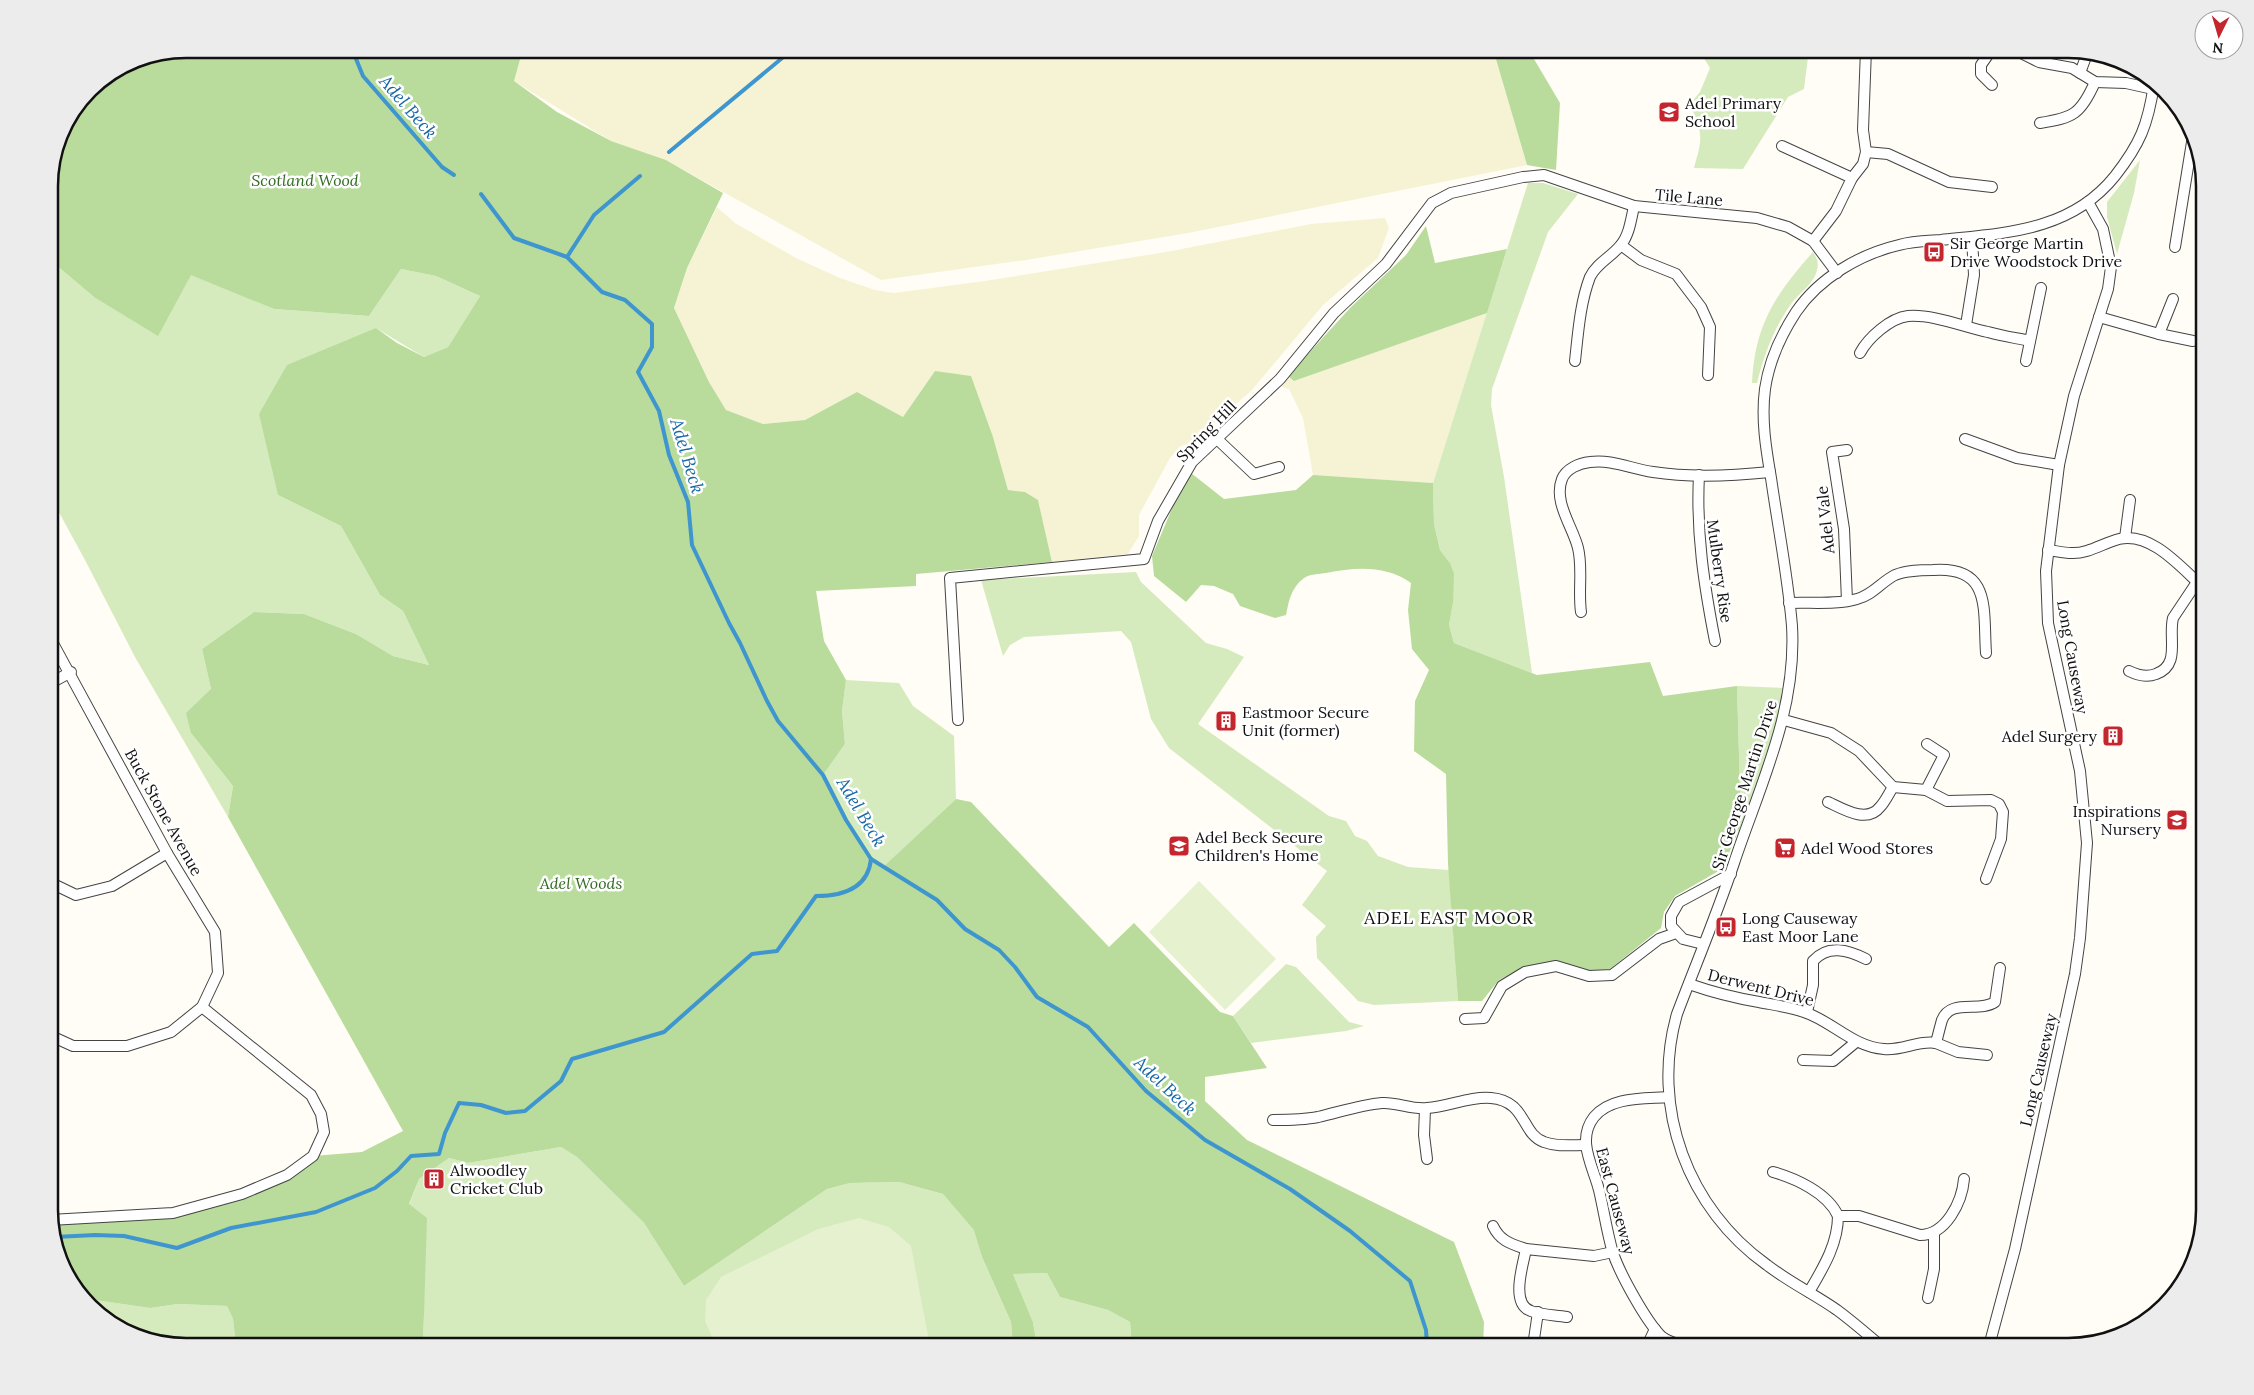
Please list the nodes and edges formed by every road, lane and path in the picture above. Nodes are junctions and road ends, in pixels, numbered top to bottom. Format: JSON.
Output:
{"nodes":[{"id":1,"x":1866,"y":58,"type":"edge"},
{"id":2,"x":1985,"y":58,"type":"edge"},
{"id":3,"x":2030,"y":58,"type":"edge"},
{"id":4,"x":2085,"y":59,"type":"edge"},
{"id":5,"x":2080,"y":72,"type":"junction"},
{"id":6,"x":2094,"y":82,"type":"junction"},
{"id":7,"x":1992,"y":85,"type":"dead end"},
{"id":8,"x":2149,"y":86,"type":"edge"},
{"id":9,"x":2153,"y":90,"type":"edge"},
{"id":10,"x":2040,"y":123,"type":"dead end"},
{"id":11,"x":1782,"y":146,"type":"dead end"},
{"id":12,"x":1866,"y":152,"type":"junction"},
{"id":13,"x":2193,"y":157,"type":"edge"},
{"id":14,"x":1523,"y":177,"type":"joint"},
{"id":15,"x":1852,"y":178,"type":"junction"},
{"id":16,"x":1992,"y":187,"type":"dead end"},
{"id":17,"x":2088,"y":202,"type":"junction"},
{"id":18,"x":1634,"y":206,"type":"junction"},
{"id":19,"x":1972,"y":237,"type":"junction"},
{"id":20,"x":1813,"y":241,"type":"junction"},
{"id":21,"x":1621,"y":245,"type":"junction"},
{"id":22,"x":2175,"y":247,"type":"dead end"},
{"id":23,"x":1837,"y":273,"type":"junction"},
{"id":24,"x":2041,"y":288,"type":"dead end"},
{"id":25,"x":2173,"y":299,"type":"dead end"},
{"id":26,"x":2099,"y":318,"type":"junction"},
{"id":27,"x":1966,"y":326,"type":"junction"},
{"id":28,"x":2159,"y":334,"type":"junction"},
{"id":29,"x":2030,"y":341,"type":"junction"},
{"id":30,"x":2193,"y":341,"type":"dead end"},
{"id":31,"x":1860,"y":353,"type":"dead end"},
{"id":32,"x":1575,"y":361,"type":"dead end"},
{"id":33,"x":2026,"y":361,"type":"dead end"},
{"id":34,"x":1708,"y":375,"type":"dead end"},
{"id":35,"x":1216,"y":438,"type":"junction"},
{"id":36,"x":1965,"y":439,"type":"dead end"},
{"id":37,"x":1847,"y":450,"type":"dead end"},
{"id":38,"x":2059,"y":465,"type":"junction"},
{"id":39,"x":1280,"y":467,"type":"dead end"},
{"id":40,"x":1770,"y":472,"type":"junction"},
{"id":41,"x":1699,"y":475,"type":"junction"},
{"id":42,"x":2130,"y":500,"type":"dead end"},
{"id":43,"x":2125,"y":538,"type":"junction"},
{"id":44,"x":2048,"y":550,"type":"junction"},
{"id":45,"x":2196,"y":581,"type":"edge"},
{"id":46,"x":2196,"y":591,"type":"edge"},
{"id":47,"x":1846,"y":601,"type":"junction"},
{"id":48,"x":1789,"y":603,"type":"junction"},
{"id":49,"x":1581,"y":612,"type":"dead end"},
{"id":50,"x":1715,"y":641,"type":"dead end"},
{"id":51,"x":58,"y":651,"type":"edge"},
{"id":52,"x":1986,"y":652,"type":"dead end"},
{"id":53,"x":2129,"y":670,"type":"dead end"},
{"id":54,"x":71,"y":672,"type":"junction"},
{"id":55,"x":58,"y":679,"type":"edge"},
{"id":56,"x":958,"y":720,"type":"dead end"},
{"id":57,"x":1784,"y":720,"type":"junction"},
{"id":58,"x":1926,"y":744,"type":"dead end"},
{"id":59,"x":1893,"y":787,"type":"junction"},
{"id":60,"x":1926,"y":790,"type":"junction"},
{"id":61,"x":1828,"y":802,"type":"dead end"},
{"id":62,"x":168,"y":853,"type":"junction"},
{"id":63,"x":1731,"y":874,"type":"junction"},
{"id":64,"x":1986,"y":879,"type":"dead end"},
{"id":65,"x":58,"y":886,"type":"edge"},
{"id":66,"x":1676,"y":933,"type":"junction"},
{"id":67,"x":1703,"y":944,"type":"junction"},
{"id":68,"x":1866,"y":959,"type":"dead end"},
{"id":69,"x":2000,"y":968,"type":"dead end"},
{"id":70,"x":1689,"y":984,"type":"junction"},
{"id":71,"x":202,"y":1007,"type":"junction"},
{"id":72,"x":1807,"y":1012,"type":"junction"},
{"id":73,"x":1465,"y":1019,"type":"dead end"},
{"id":74,"x":58,"y":1039,"type":"edge"},
{"id":75,"x":1856,"y":1042,"type":"junction"},
{"id":76,"x":1936,"y":1043,"type":"junction"},
{"id":77,"x":1987,"y":1055,"type":"dead end"},
{"id":78,"x":1803,"y":1060,"type":"dead end"},
{"id":79,"x":1669,"y":1097,"type":"junction"},
{"id":80,"x":1425,"y":1109,"type":"junction"},
{"id":81,"x":1273,"y":1120,"type":"dead end"},
{"id":82,"x":1585,"y":1145,"type":"junction"},
{"id":83,"x":1427,"y":1159,"type":"dead end"},
{"id":84,"x":1773,"y":1172,"type":"dead end"},
{"id":85,"x":1964,"y":1178,"type":"dead end"},
{"id":86,"x":1838,"y":1216,"type":"junction"},
{"id":87,"x":58,"y":1220,"type":"edge"},
{"id":88,"x":1493,"y":1226,"type":"dead end"},
{"id":89,"x":1934,"y":1233,"type":"junction"},
{"id":90,"x":1526,"y":1248,"type":"junction"},
{"id":91,"x":1613,"y":1252,"type":"junction"},
{"id":92,"x":1809,"y":1292,"type":"junction"},
{"id":93,"x":1928,"y":1298,"type":"dead end"},
{"id":94,"x":1538,"y":1312,"type":"junction"},
{"id":95,"x":1567,"y":1317,"type":"dead end"},
{"id":96,"x":1655,"y":1328,"type":"junction"},
{"id":97,"x":1534,"y":1338,"type":"edge"},
{"id":98,"x":1651,"y":1338,"type":"edge"},
{"id":99,"x":1666,"y":1338,"type":"edge"},
{"id":100,"x":1871,"y":1338,"type":"edge"},
{"id":101,"x":1991,"y":1338,"type":"edge"}],
"edges":[{"from":1,"to":12,"type":"street"},
{"from":2,"to":7,"type":"street"},
{"from":3,"to":5,"type":"street"},
{"from":4,"to":5,"type":"street"},
{"from":5,"to":6,"type":"street"},
{"from":6,"to":8,"type":"street"},
{"from":6,"to":10,"type":"street"},
{"from":9,"to":17,"type":"street"},
{"from":11,"to":15,"type":"street"},
{"from":12,"to":15,"type":"street"},
{"from":12,"to":16,"type":"street"},
{"from":13,"to":22,"type":"street"},
{"from":14,"to":18,"type":"street","name":"Tile Lane"},
{"from":14,"to":35,"type":"street","name":"Spring Hill"},
{"from":15,"to":20,"type":"street"},
{"from":17,"to":19,"type":"street","name":"Sir George Martin Drive"},
{"from":17,"to":26,"type":"street","name":"Long Causeway"},
{"from":18,"to":20,"type":"street","name":"Tile Lane"},
{"from":18,"to":21,"type":"street"},
{"from":19,"to":23,"type":"street","name":"Sir George Martin Drive"},
{"from":19,"to":27,"type":"street"},
{"from":20,"to":23,"type":"street","name":"Tile Lane"},
{"from":21,"to":32,"type":"street"},
{"from":21,"to":34,"type":"street"},
{"from":23,"to":40,"type":"street","name":"Sir George Martin Drive"},
{"from":24,"to":29,"type":"street"},
{"from":25,"to":28,"type":"street"},
{"from":26,"to":28,"type":"street"},
{"from":26,"to":38,"type":"street","name":"Long Causeway"},
{"from":27,"to":29,"type":"street"},
{"from":27,"to":31,"type":"street"},
{"from":28,"to":30,"type":"street"},
{"from":29,"to":33,"type":"street"},
{"from":35,"to":39,"type":"street"},
{"from":35,"to":56,"type":"street","name":"Spring Hill"},
{"from":36,"to":38,"type":"street"},
{"from":37,"to":47,"type":"street","name":"Adel Vale"},
{"from":38,"to":44,"type":"street","name":"Long Causeway"},
{"from":40,"to":41,"type":"street"},
{"from":40,"to":48,"type":"street","name":"Sir George Martin Drive"},
{"from":41,"to":49,"type":"street"},
{"from":41,"to":50,"type":"street","name":"Mulberry Rise"},
{"from":42,"to":43,"type":"street"},
{"from":43,"to":44,"type":"street"},
{"from":43,"to":45,"type":"street"},
{"from":44,"to":101,"type":"street","name":"Long Causeway"},
{"from":46,"to":53,"type":"street"},
{"from":47,"to":48,"type":"street"},
{"from":47,"to":52,"type":"street"},
{"from":48,"to":57,"type":"street","name":"Sir George Martin Drive"},
{"from":51,"to":54,"type":"street","name":"Buck Stone Avenue"},
{"from":54,"to":55,"type":"street"},
{"from":54,"to":62,"type":"street","name":"Buck Stone Avenue"},
{"from":57,"to":59,"type":"street"},
{"from":57,"to":63,"type":"street","name":"Sir George Martin Drive"},
{"from":58,"to":60,"type":"street"},
{"from":59,"to":60,"type":"street"},
{"from":59,"to":61,"type":"street"},
{"from":60,"to":64,"type":"street"},
{"from":62,"to":65,"type":"street"},
{"from":62,"to":71,"type":"street","name":"Buck Stone Avenue"},
{"from":63,"to":66,"type":"street"},
{"from":63,"to":67,"type":"street","name":"Sir George Martin Drive"},
{"from":66,"to":67,"type":"street"},
{"from":66,"to":73,"type":"street"},
{"from":67,"to":70,"type":"street","name":"Sir George Martin Drive"},
{"from":68,"to":72,"type":"street"},
{"from":69,"to":76,"type":"street"},
{"from":70,"to":72,"type":"street","name":"Derwent Drive"},
{"from":70,"to":79,"type":"street","name":"Sir George Martin Drive"},
{"from":71,"to":74,"type":"street"},
{"from":71,"to":87,"type":"street"},
{"from":72,"to":75,"type":"street","name":"Derwent Drive"},
{"from":75,"to":76,"type":"street","name":"Derwent Drive"},
{"from":75,"to":78,"type":"street"},
{"from":76,"to":77,"type":"street","name":"Derwent Drive"},
{"from":79,"to":82,"type":"street","name":"East Causeway"},
{"from":79,"to":92,"type":"street","name":"Sir George Martin Drive"},
{"from":80,"to":81,"type":"street"},
{"from":80,"to":82,"type":"street"},
{"from":80,"to":83,"type":"street"},
{"from":82,"to":91,"type":"street","name":"East Causeway"},
{"from":84,"to":86,"type":"street"},
{"from":85,"to":89,"type":"street"},
{"from":86,"to":89,"type":"street"},
{"from":86,"to":92,"type":"street"},
{"from":88,"to":90,"type":"street"},
{"from":89,"to":93,"type":"street"},
{"from":90,"to":91,"type":"street"},
{"from":90,"to":94,"type":"street"},
{"from":91,"to":96,"type":"street","name":"East Causeway"},
{"from":92,"to":100,"type":"street","name":"Sir George Martin Drive"},
{"from":94,"to":95,"type":"street"},
{"from":94,"to":97,"type":"street"},
{"from":96,"to":98,"type":"street"},
{"from":96,"to":99,"type":"street","name":"East Causeway"}]}
